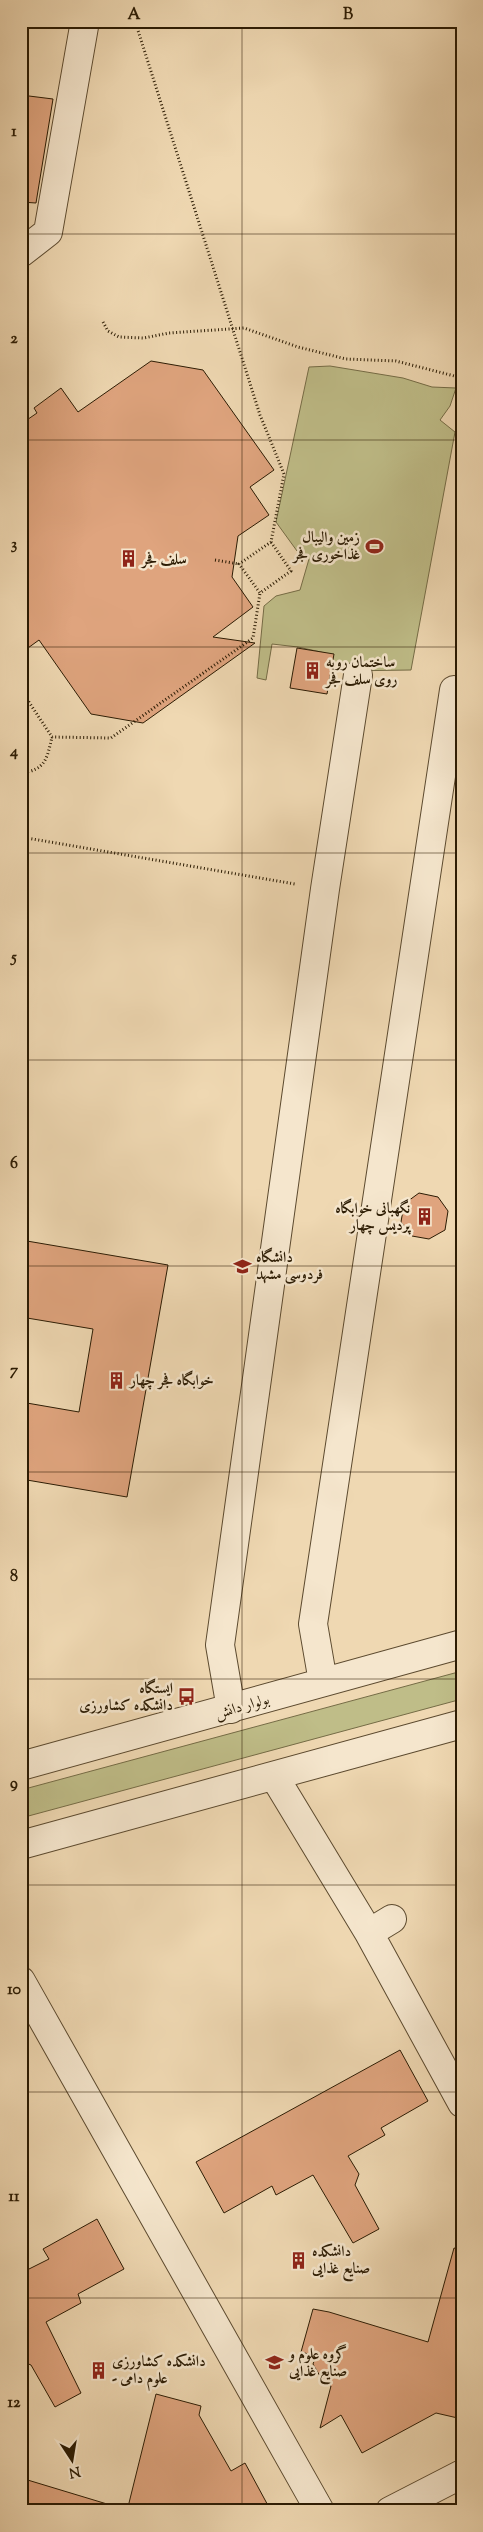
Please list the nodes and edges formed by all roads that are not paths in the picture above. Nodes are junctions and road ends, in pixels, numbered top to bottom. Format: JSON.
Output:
{"nodes":[{"id":1,"x":85,"y":21,"type":"edge"},
{"id":2,"x":21,"y":253,"type":"edge"},
{"id":3,"x":358,"y":675,"type":"dead end"},
{"id":4,"x":454,"y":690,"type":"dead end"},
{"id":5,"x":462,"y":1644,"type":"edge"},
{"id":6,"x":323,"y":1682,"type":"junction"},
{"id":7,"x":231,"y":1709,"type":"junction"},
{"id":8,"x":462,"y":1724,"type":"edge"},
{"id":9,"x":21,"y":1766,"type":"edge"},
{"id":10,"x":274,"y":1776,"type":"junction"},
{"id":11,"x":21,"y":1845,"type":"edge"},
{"id":12,"x":392,"y":1919,"type":"dead end"},
{"id":13,"x":369,"y":1933,"type":"junction"},
{"id":14,"x":21,"y":1981,"type":"edge"},
{"id":15,"x":462,"y":2103,"type":"edge"},
{"id":16,"x":462,"y":2474,"type":"edge"},
{"id":17,"x":320,"y":2511,"type":"edge"},
{"id":18,"x":390,"y":2511,"type":"edge"}],
"edges":[{"from":1,"to":2,"type":"street"},
{"from":3,"to":7,"type":"street"},
{"from":4,"to":6,"type":"street"},
{"from":5,"to":6,"type":"street","name":"بولوار دانش"},
{"from":6,"to":7,"type":"street","name":"بولوار دانش"},
{"from":7,"to":9,"type":"street","name":"بولوار دانش"},
{"from":8,"to":10,"type":"street"},
{"from":10,"to":11,"type":"street"},
{"from":10,"to":13,"type":"street"},
{"from":12,"to":13,"type":"street"},
{"from":13,"to":15,"type":"street"},
{"from":14,"to":17,"type":"street"},
{"from":16,"to":18,"type":"street"}]}
